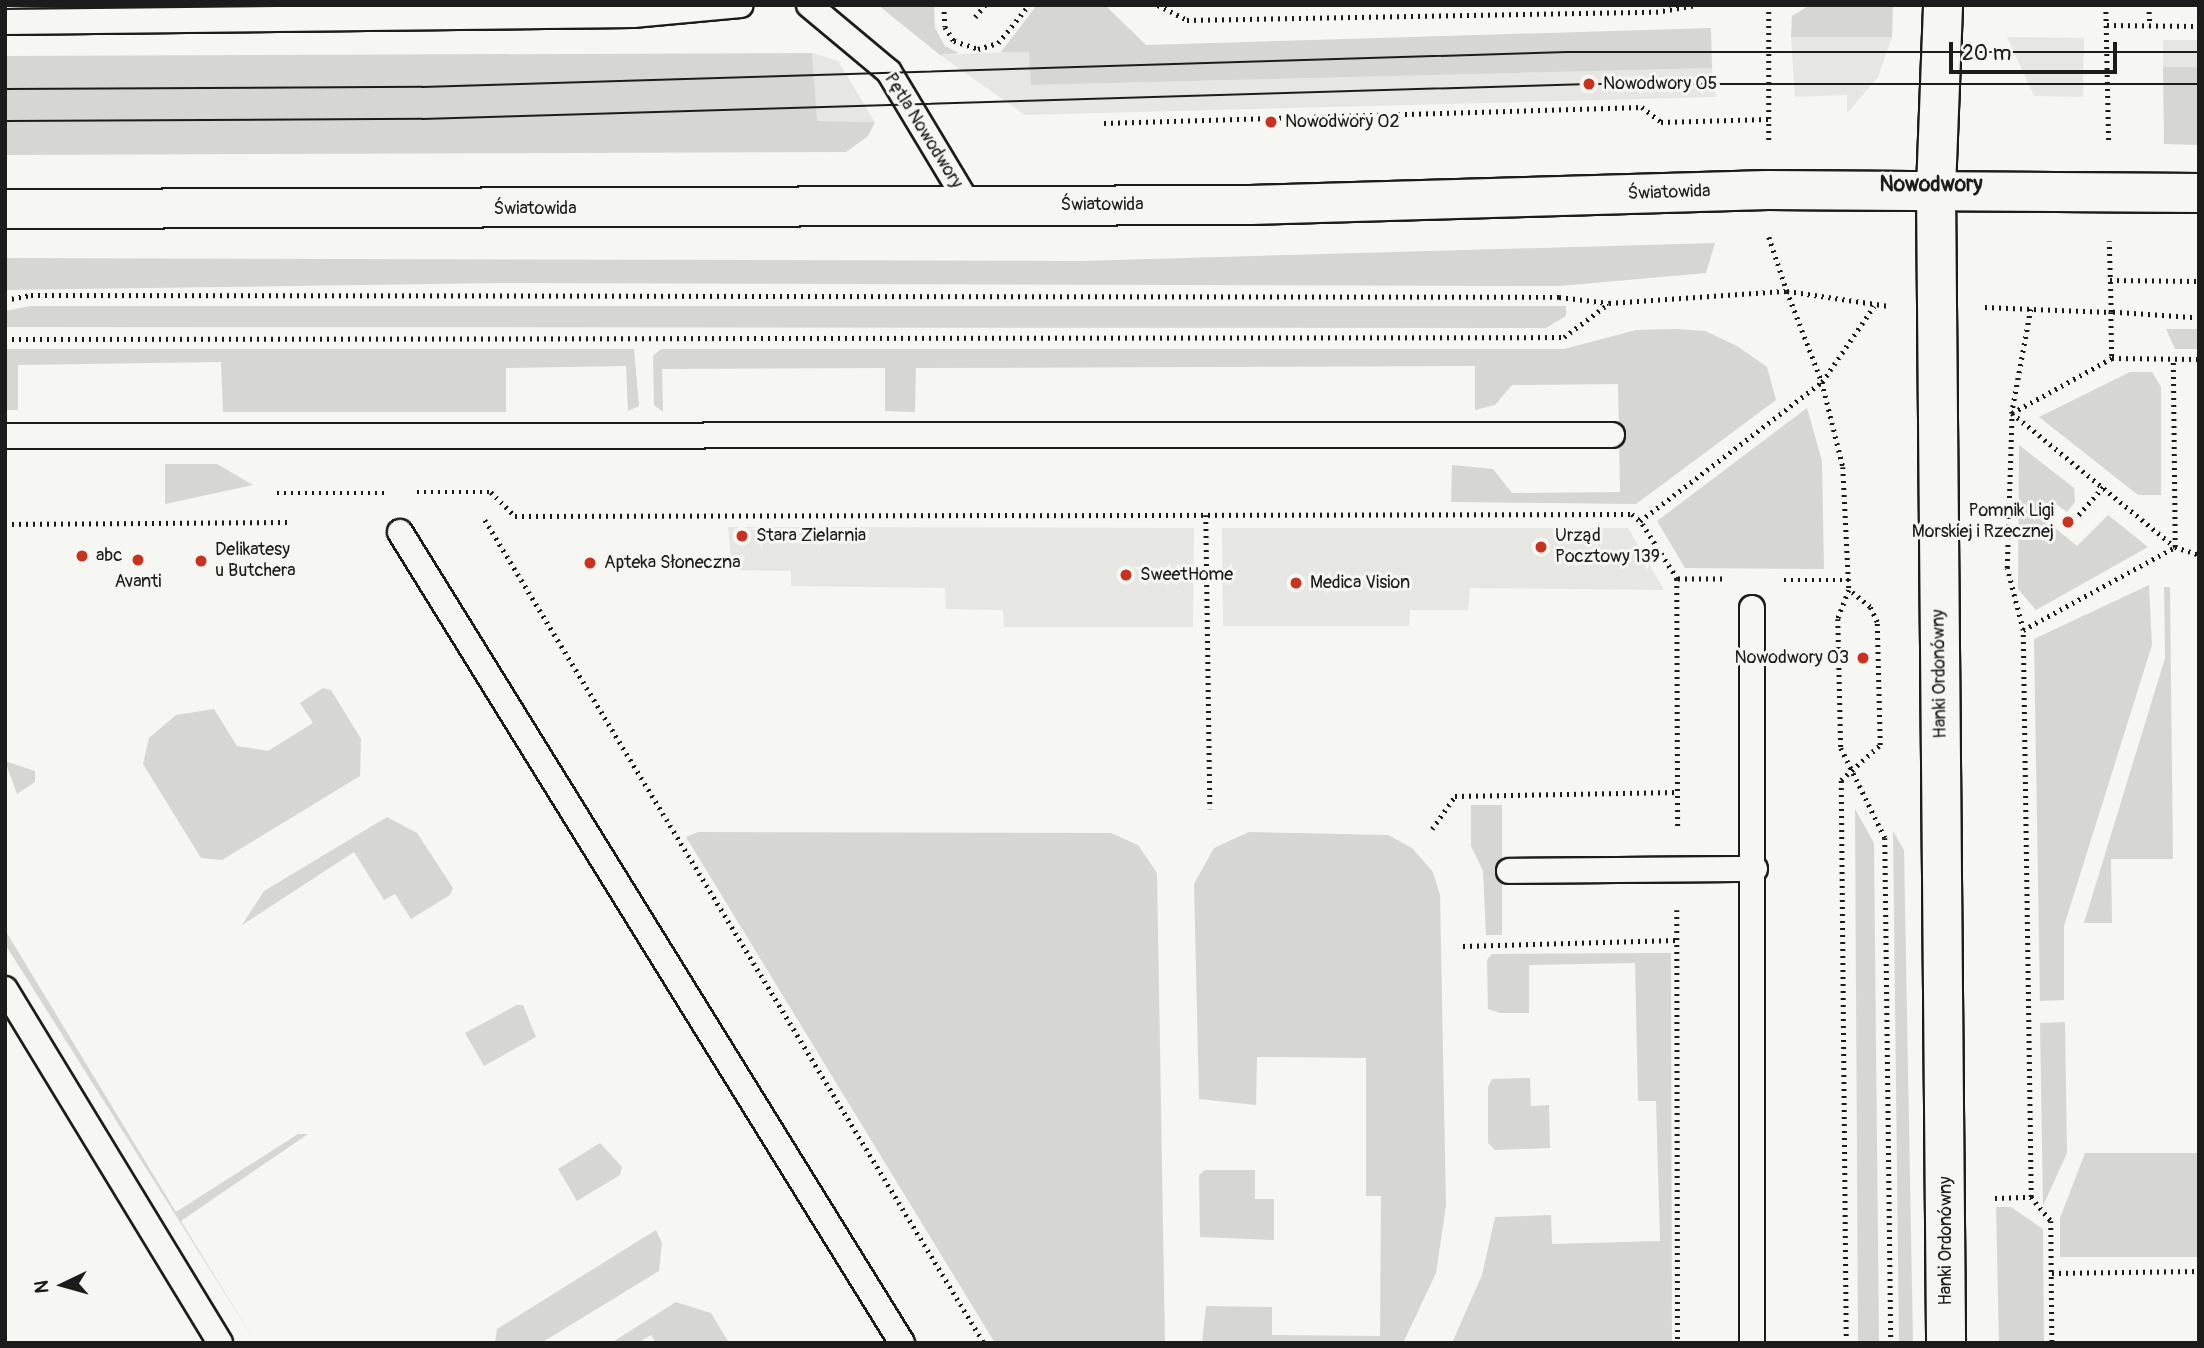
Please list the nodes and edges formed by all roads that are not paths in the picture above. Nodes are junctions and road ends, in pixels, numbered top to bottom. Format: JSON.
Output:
{"nodes":[{"id":1,"x":741,"y":5,"type":"edge"},
{"id":2,"x":809,"y":5,"type":"edge"},
{"id":3,"x":1943,"y":5,"type":"edge"},
{"id":4,"x":5,"y":22,"type":"edge"},
{"id":5,"x":1936,"y":189,"type":"junction"},
{"id":6,"x":2199,"y":193,"type":"edge"},
{"id":7,"x":969,"y":205,"type":"junction"},
{"id":8,"x":5,"y":209,"type":"edge"},
{"id":9,"x":1612,"y":435,"type":"dead end"},
{"id":10,"x":5,"y":436,"type":"edge"},
{"id":11,"x":400,"y":532,"type":"dead end"},
{"id":12,"x":1752,"y":608,"type":"dead end"},
{"id":13,"x":1755,"y":869,"type":"junction"},
{"id":14,"x":1509,"y":870,"type":"dead end"},
{"id":15,"x":5,"y":989,"type":"edge"},
{"id":16,"x":220,"y":1343,"type":"edge"},
{"id":17,"x":902,"y":1343,"type":"edge"},
{"id":18,"x":1752,"y":1343,"type":"edge"},
{"id":19,"x":1946,"y":1343,"type":"edge"}],
"edges":[{"from":1,"to":4,"type":"lane"},
{"from":2,"to":7,"type":"lane","name":"Pętla Nowodwory"},
{"from":3,"to":5,"type":"street","name":"Hanki Ordonówny"},
{"from":5,"to":6,"type":"street","name":"Światowida"},
{"from":5,"to":7,"type":"street","name":"Światowida"},
{"from":5,"to":19,"type":"street","name":"Hanki Ordonówny"},
{"from":7,"to":8,"type":"street","name":"Światowida"},
{"from":9,"to":10,"type":"lane"},
{"from":11,"to":17,"type":"lane"},
{"from":12,"to":13,"type":"lane"},
{"from":13,"to":14,"type":"lane"},
{"from":13,"to":18,"type":"lane"},
{"from":15,"to":16,"type":"lane"}]}
